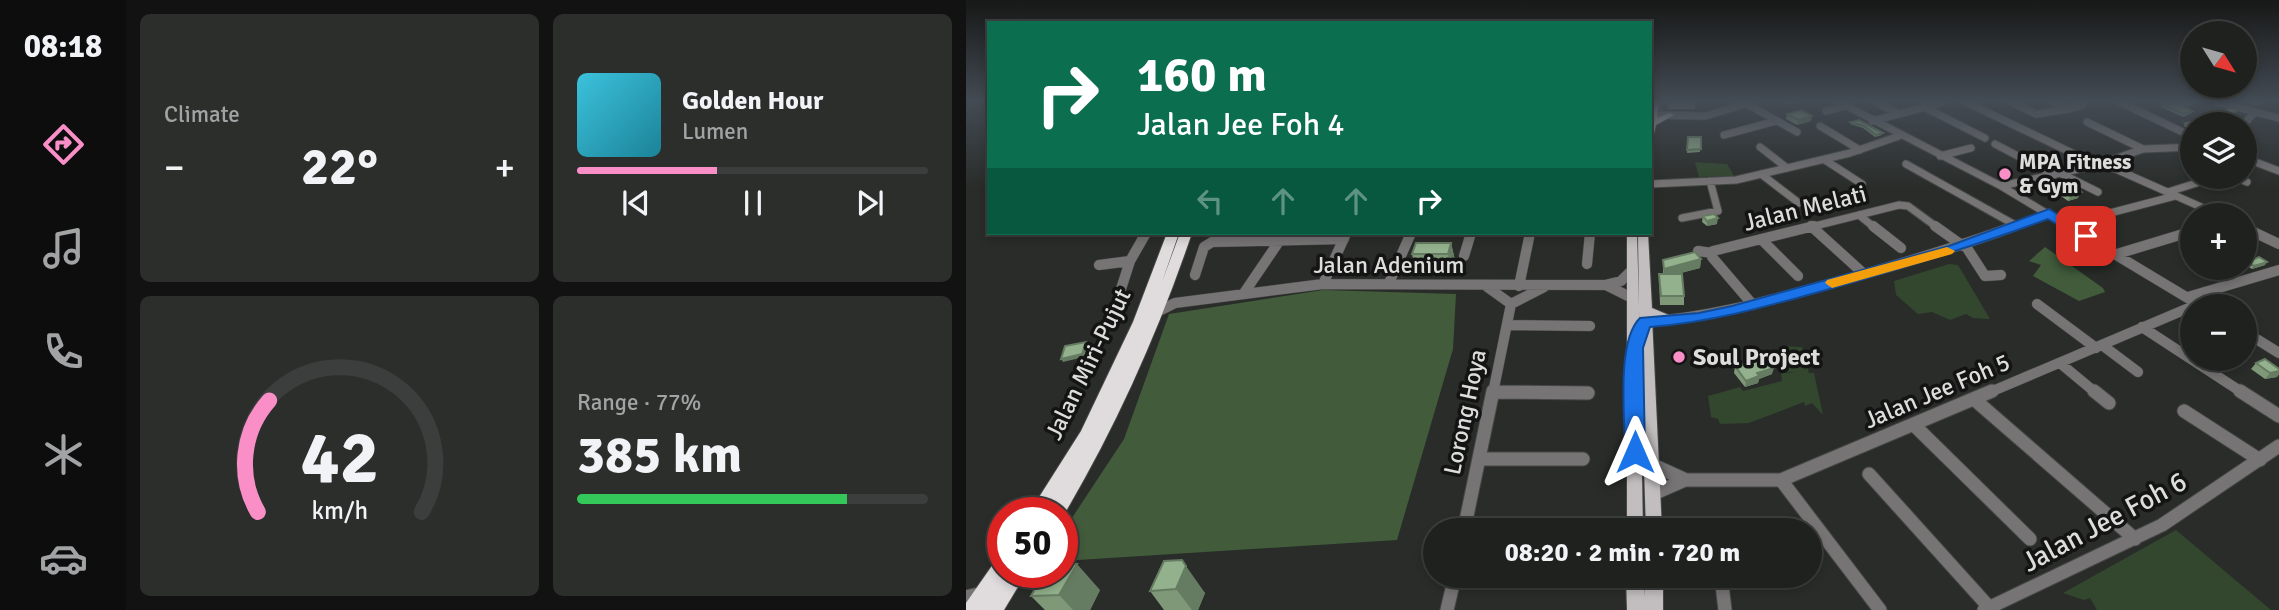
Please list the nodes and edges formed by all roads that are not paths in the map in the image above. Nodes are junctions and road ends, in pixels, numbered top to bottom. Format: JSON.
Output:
{"nodes":[{"id":1,"x":1741,"y":130,"type":"edge"},
{"id":2,"x":1794,"y":130,"type":"edge"},
{"id":3,"x":1826,"y":130,"type":"edge"},
{"id":4,"x":1889,"y":130,"type":"edge"},
{"id":5,"x":1970,"y":130,"type":"edge"},
{"id":6,"x":2026,"y":130,"type":"edge"},
{"id":7,"x":2105,"y":130,"type":"edge"},
{"id":8,"x":1797,"y":132,"type":"dead end"},
{"id":9,"x":1724,"y":135,"type":"dead end"},
{"id":10,"x":1899,"y":136,"type":"junction"},
{"id":11,"x":1985,"y":138,"type":"dead end"},
{"id":12,"x":1995,"y":144,"type":"dead end"},
{"id":13,"x":1760,"y":147,"type":"dead end"},
{"id":14,"x":2180,"y":147,"type":"edge"},
{"id":15,"x":1970,"y":148,"type":"dead end"},
{"id":16,"x":2143,"y":149,"type":"junction"},
{"id":17,"x":1860,"y":150,"type":"junction"},
{"id":18,"x":1940,"y":156,"type":"junction"},
{"id":19,"x":1825,"y":160,"type":"junction"},
{"id":20,"x":1906,"y":164,"type":"dead end"},
{"id":21,"x":2100,"y":164,"type":"junction"},
{"id":22,"x":2257,"y":164,"type":"edge"},
{"id":23,"x":1787,"y":168,"type":"junction"},
{"id":24,"x":2279,"y":172,"type":"edge"},
{"id":25,"x":1762,"y":174,"type":"junction"},
{"id":26,"x":2058,"y":174,"type":"junction"},
{"id":27,"x":1652,"y":179,"type":"edge"},
{"id":28,"x":1710,"y":181,"type":"junction"},
{"id":29,"x":1662,"y":182,"type":"junction"},
{"id":30,"x":1652,"y":184,"type":"edge"},
{"id":31,"x":1862,"y":184,"type":"dead end"},
{"id":32,"x":2001,"y":186,"type":"junction"},
{"id":33,"x":2184,"y":189,"type":"edge"},
{"id":34,"x":2098,"y":192,"type":"dead end"},
{"id":35,"x":2172,"y":194,"type":"junction"},
{"id":36,"x":2193,"y":203,"type":"edge"},
{"id":37,"x":1799,"y":204,"type":"dead end"},
{"id":38,"x":2049,"y":214,"type":"junction"},
{"id":39,"x":1859,"y":215,"type":"junction"},
{"id":40,"x":1682,"y":218,"type":"dead end"},
{"id":41,"x":2068,"y":224,"type":"junction"},
{"id":42,"x":1811,"y":226,"type":"junction"},
{"id":43,"x":2017,"y":226,"type":"junction"},
{"id":44,"x":2257,"y":234,"type":"edge"},
{"id":45,"x":1145,"y":235,"type":"edge"},
{"id":46,"x":1172,"y":235,"type":"edge"},
{"id":47,"x":1185,"y":235,"type":"edge"},
{"id":48,"x":1410,"y":235,"type":"edge"},
{"id":49,"x":1470,"y":235,"type":"edge"},
{"id":50,"x":1530,"y":235,"type":"edge"},
{"id":51,"x":1590,"y":235,"type":"edge"},
{"id":52,"x":1632,"y":235,"type":"edge"},
{"id":53,"x":1643,"y":235,"type":"edge"},
{"id":54,"x":2180,"y":235,"type":"edge"},
{"id":55,"x":1346,"y":236,"type":"edge"},
{"id":56,"x":1761,"y":239,"type":"junction"},
{"id":57,"x":1280,"y":240,"type":"junction"},
{"id":58,"x":2279,"y":244,"type":"edge"},
{"id":59,"x":1964,"y":246,"type":"junction"},
{"id":60,"x":1900,"y":248,"type":"dead end"},
{"id":61,"x":1698,"y":251,"type":"edge"},
{"id":62,"x":1712,"y":253,"type":"junction"},
{"id":63,"x":2117,"y":254,"type":"junction"},
{"id":64,"x":1464,"y":256,"type":"dead end"},
{"id":65,"x":1130,"y":261,"type":"junction"},
{"id":66,"x":1587,"y":264,"type":"dead end"},
{"id":67,"x":1099,"y":265,"type":"dead end"},
{"id":68,"x":1632,"y":270,"type":"junction"},
{"id":69,"x":2279,"y":270,"type":"edge"},
{"id":70,"x":2268,"y":273,"type":"junction"},
{"id":71,"x":1864,"y":274,"type":"junction"},
{"id":72,"x":1195,"y":275,"type":"dead end"},
{"id":73,"x":2001,"y":275,"type":"dead end"},
{"id":74,"x":1798,"y":276,"type":"dead end"},
{"id":75,"x":2279,"y":277,"type":"edge"},
{"id":76,"x":1323,"y":284,"type":"junction"},
{"id":77,"x":1389,"y":284,"type":"junction"},
{"id":78,"x":1486,"y":285,"type":"junction"},
{"id":79,"x":1605,"y":285,"type":"junction"},
{"id":80,"x":1519,"y":286,"type":"junction"},
{"id":81,"x":1546,"y":286,"type":"junction"},
{"id":82,"x":1121,"y":289,"type":"dead end"},
{"id":83,"x":1244,"y":293,"type":"junction"},
{"id":84,"x":2183,"y":294,"type":"edge"},
{"id":85,"x":2216,"y":294,"type":"edge"},
{"id":86,"x":1632,"y":298,"type":"junction"},
{"id":87,"x":1166,"y":304,"type":"junction"},
{"id":88,"x":1511,"y":304,"type":"junction"},
{"id":89,"x":2037,"y":304,"type":"dead end"},
{"id":90,"x":1753,"y":305,"type":"junction"},
{"id":91,"x":2180,"y":309,"type":"edge"},
{"id":92,"x":1645,"y":315,"type":"junction"},
{"id":93,"x":1667,"y":319,"type":"joint"},
{"id":94,"x":1507,"y":325,"type":"junction"},
{"id":95,"x":1590,"y":326,"type":"dead end"},
{"id":96,"x":2142,"y":327,"type":"junction"},
{"id":97,"x":2257,"y":339,"type":"edge"},
{"id":98,"x":2099,"y":346,"type":"junction"},
{"id":99,"x":1634,"y":348,"type":"junction"},
{"id":100,"x":2279,"y":353,"type":"edge"},
{"id":101,"x":2060,"y":363,"type":"junction"},
{"id":102,"x":2138,"y":372,"type":"dead end"},
{"id":103,"x":1493,"y":392,"type":"junction"},
{"id":104,"x":1588,"y":393,"type":"dead end"},
{"id":105,"x":1976,"y":400,"type":"junction"},
{"id":106,"x":2109,"y":403,"type":"dead end"},
{"id":107,"x":2184,"y":411,"type":"dead end"},
{"id":108,"x":2279,"y":416,"type":"edge"},
{"id":109,"x":1915,"y":426,"type":"junction"},
{"id":110,"x":2279,"y":446,"type":"edge"},
{"id":111,"x":1479,"y":458,"type":"junction"},
{"id":112,"x":1583,"y":459,"type":"dead end"},
{"id":113,"x":2260,"y":460,"type":"junction"},
{"id":114,"x":1653,"y":465,"type":"junction"},
{"id":115,"x":1869,"y":474,"type":"dead end"},
{"id":116,"x":1686,"y":480,"type":"junction"},
{"id":117,"x":1781,"y":480,"type":"junction"},
{"id":118,"x":1653,"y":494,"type":"junction"},
{"id":119,"x":1048,"y":497,"type":"edge"},
{"id":120,"x":1065,"y":497,"type":"edge"},
{"id":121,"x":1466,"y":518,"type":"edge"},
{"id":122,"x":1635,"y":518,"type":"edge"},
{"id":123,"x":1654,"y":518,"type":"edge"},
{"id":124,"x":2030,"y":539,"type":"dead end"},
{"id":125,"x":2135,"y":539,"type":"junction"},
{"id":126,"x":997,"y":588,"type":"edge"},
{"id":127,"x":1452,"y":588,"type":"edge"},
{"id":128,"x":1635,"y":588,"type":"edge"},
{"id":129,"x":1654,"y":588,"type":"edge"},
{"id":130,"x":1722,"y":588,"type":"edge"},
{"id":131,"x":982,"y":600,"type":"edge"},
{"id":132,"x":1986,"y":609,"type":"edge"},
{"id":133,"x":974,"y":610,"type":"edge"},
{"id":134,"x":1447,"y":610,"type":"edge"},
{"id":135,"x":1636,"y":610,"type":"edge"},
{"id":136,"x":1654,"y":610,"type":"edge"},
{"id":137,"x":1725,"y":610,"type":"edge"},
{"id":138,"x":1880,"y":610,"type":"edge"}],
"edges":[{"from":1,"to":9,"type":"street"},
{"from":2,"to":8,"type":"street"},
{"from":3,"to":17,"type":"street"},
{"from":4,"to":10,"type":"street"},
{"from":5,"to":11,"type":"street"},
{"from":6,"to":21,"type":"street"},
{"from":7,"to":16,"type":"street"},
{"from":10,"to":17,"type":"street"},
{"from":10,"to":18,"type":"street"},
{"from":12,"to":26,"type":"street"},
{"from":13,"to":23,"type":"street"},
{"from":14,"to":16,"type":"street"},
{"from":15,"to":18,"type":"street"},
{"from":16,"to":21,"type":"street"},
{"from":17,"to":19,"type":"street"},
{"from":18,"to":32,"type":"street"},
{"from":19,"to":23,"type":"street"},
{"from":19,"to":31,"type":"street"},
{"from":20,"to":43,"type":"street"},
{"from":21,"to":26,"type":"street"},
{"from":21,"to":35,"type":"street"},
{"from":22,"to":24,"type":"street"},
{"from":23,"to":25,"type":"street"},
{"from":25,"to":28,"type":"street"},
{"from":25,"to":37,"type":"street"},
{"from":26,"to":32,"type":"street"},
{"from":26,"to":34,"type":"street"},
{"from":27,"to":29,"type":"street"},
{"from":28,"to":29,"type":"street"},
{"from":28,"to":40,"type":"street"},
{"from":29,"to":30,"type":"street"},
{"from":32,"to":38,"type":"street"},
{"from":33,"to":35,"type":"street"},
{"from":35,"to":36,"type":"street"},
{"from":35,"to":41,"type":"street"},
{"from":38,"to":41,"type":"street"},
{"from":38,"to":43,"type":"street"},
{"from":39,"to":42,"type":"street","name":"Jalan Melati"},
{"from":39,"to":59,"type":"street","name":"Jalan Melati"},
{"from":39,"to":60,"type":"street"},
{"from":41,"to":63,"type":"street"},
{"from":42,"to":56,"type":"street","name":"Jalan Melati"},
{"from":42,"to":71,"type":"street"},
{"from":43,"to":59,"type":"street"},
{"from":44,"to":58,"type":"street"},
{"from":45,"to":65,"type":"street"},
{"from":46,"to":119,"type":"highway","name":"Jalan Miri-Pujut"},
{"from":47,"to":87,"type":"highway","name":"Jalan Miri-Pujut"},
{"from":48,"to":77,"type":"street"},
{"from":49,"to":64,"type":"street"},
{"from":50,"to":80,"type":"street"},
{"from":51,"to":66,"type":"street"},
{"from":52,"to":68,"type":"main road"},
{"from":53,"to":92,"type":"main road"},
{"from":54,"to":63,"type":"street"},
{"from":55,"to":57,"type":"street"},
{"from":55,"to":76,"type":"street"},
{"from":56,"to":62,"type":"street","name":"Jalan Melati"},
{"from":56,"to":74,"type":"street"},
{"from":57,"to":72,"type":"street"},
{"from":57,"to":83,"type":"street"},
{"from":59,"to":71,"type":"street"},
{"from":59,"to":73,"type":"street","name":"Jalan Melati"},
{"from":61,"to":62,"type":"street"},
{"from":62,"to":90,"type":"street"},
{"from":63,"to":84,"type":"street"},
{"from":65,"to":67,"type":"street"},
{"from":65,"to":82,"type":"street"},
{"from":68,"to":79,"type":"street","name":"Jalan Adenium"},
{"from":68,"to":86,"type":"main road"},
{"from":69,"to":70,"type":"street","name":"Jalan Jee Foh 5"},
{"from":70,"to":75,"type":"street"},
{"from":70,"to":85,"type":"street","name":"Jalan Jee Foh 5"},
{"from":71,"to":90,"type":"street"},
{"from":76,"to":77,"type":"street","name":"Jalan Adenium"},
{"from":76,"to":83,"type":"street","name":"Jalan Adenium"},
{"from":77,"to":78,"type":"street","name":"Jalan Adenium"},
{"from":78,"to":80,"type":"street","name":"Jalan Adenium"},
{"from":78,"to":88,"type":"street"},
{"from":79,"to":81,"type":"street","name":"Jalan Adenium"},
{"from":79,"to":86,"type":"street","name":"Jalan Adenium"},
{"from":80,"to":81,"type":"street","name":"Jalan Adenium"},
{"from":81,"to":88,"type":"street"},
{"from":83,"to":87,"type":"street","name":"Jalan Adenium"},
{"from":86,"to":99,"type":"main road"},
{"from":87,"to":120,"type":"highway","name":"Jalan Miri-Pujut"},
{"from":88,"to":94,"type":"street","name":"Lorong Hoya"},
{"from":89,"to":98,"type":"street"},
{"from":90,"to":93,"type":"street"},
{"from":91,"to":96,"type":"street","name":"Jalan Jee Foh 5"},
{"from":92,"to":93,"type":"main road"},
{"from":92,"to":99,"type":"main road"},
{"from":92,"to":114,"type":"main road"},
{"from":94,"to":95,"type":"street"},
{"from":94,"to":103,"type":"street","name":"Lorong Hoya"},
{"from":96,"to":98,"type":"street","name":"Jalan Jee Foh 5"},
{"from":96,"to":108,"type":"street"},
{"from":97,"to":100,"type":"street"},
{"from":98,"to":101,"type":"street","name":"Jalan Jee Foh 5"},
{"from":98,"to":102,"type":"street"},
{"from":99,"to":122,"type":"main road"},
{"from":101,"to":105,"type":"street","name":"Jalan Jee Foh 5"},
{"from":101,"to":106,"type":"street"},
{"from":103,"to":104,"type":"street"},
{"from":103,"to":111,"type":"street","name":"Lorong Hoya"},
{"from":105,"to":109,"type":"street","name":"Jalan Jee Foh 5"},
{"from":105,"to":125,"type":"street"},
{"from":107,"to":113,"type":"street"},
{"from":109,"to":117,"type":"street","name":"Jalan Jee Foh 5"},
{"from":109,"to":124,"type":"street"},
{"from":110,"to":113,"type":"street","name":"Jalan Jee Foh 6"},
{"from":111,"to":112,"type":"street"},
{"from":111,"to":121,"type":"street","name":"Lorong Hoya"},
{"from":113,"to":125,"type":"street","name":"Jalan Jee Foh 6"},
{"from":114,"to":116,"type":"street","name":"Jalan Jee Foh 5"},
{"from":114,"to":118,"type":"main road"},
{"from":115,"to":132,"type":"street"},
{"from":116,"to":117,"type":"street","name":"Jalan Jee Foh 5"},
{"from":116,"to":118,"type":"street","name":"Jalan Jee Foh 5"},
{"from":117,"to":138,"type":"street"},
{"from":118,"to":123,"type":"main road"},
{"from":125,"to":132,"type":"street","name":"Jalan Jee Foh 6"},
{"from":126,"to":131,"type":"highway"},
{"from":127,"to":134,"type":"street"},
{"from":128,"to":135,"type":"main road"},
{"from":129,"to":136,"type":"main road"},
{"from":130,"to":137,"type":"street"},
{"from":131,"to":133,"type":"highway"}]}
